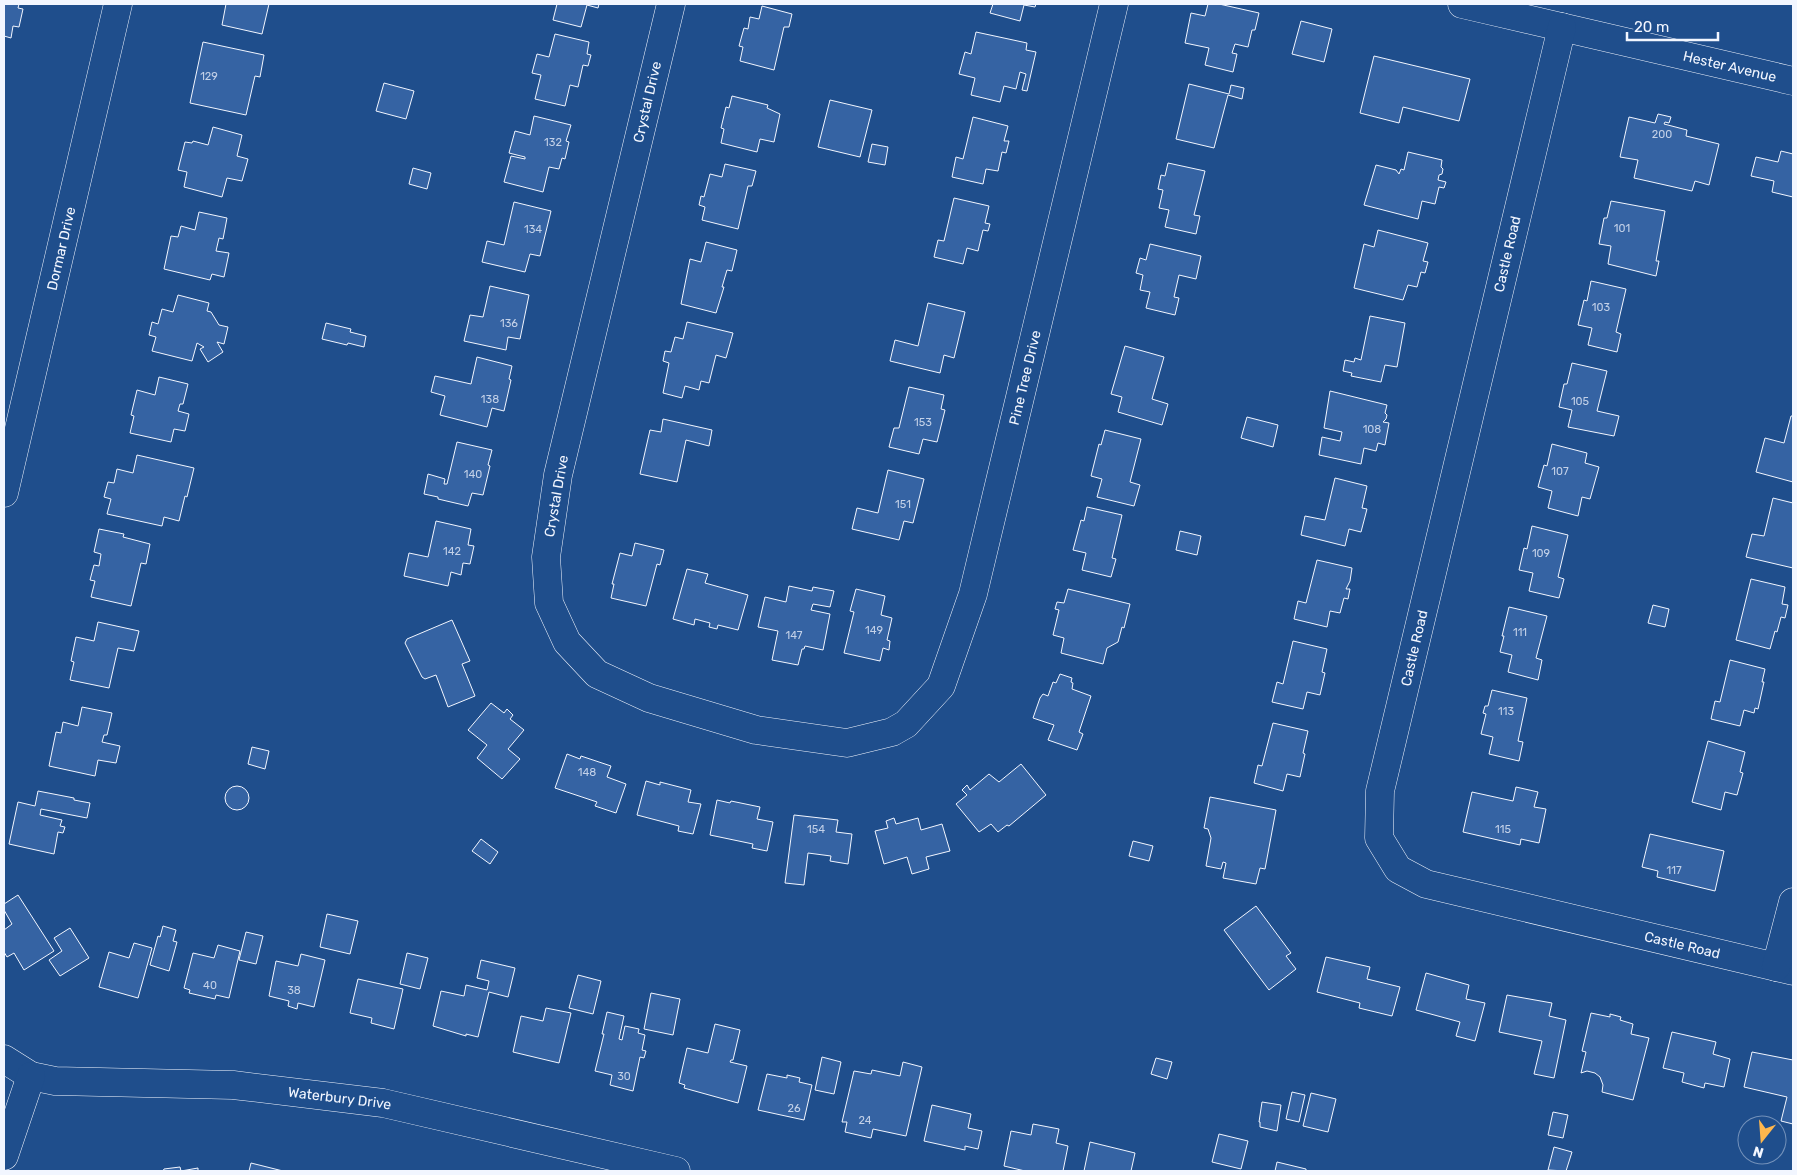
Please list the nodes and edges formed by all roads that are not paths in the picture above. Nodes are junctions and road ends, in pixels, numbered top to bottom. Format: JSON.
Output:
{"nodes":[{"id":1,"x":118,"y":4,"type":"edge"},
{"id":2,"x":670,"y":4,"type":"edge"},
{"id":3,"x":1114,"y":4,"type":"edge"},
{"id":4,"x":1462,"y":4,"type":"edge"},
{"id":5,"x":1562,"y":26,"type":"junction"},
{"id":6,"x":1793,"y":82,"type":"edge"},
{"id":7,"x":4,"y":493,"type":"edge"},
{"id":8,"x":895,"y":730,"type":"joint"},
{"id":9,"x":1793,"y":902,"type":"edge"},
{"id":10,"x":1785,"y":969,"type":"edge"},
{"id":11,"x":4,"y":1059,"type":"edge"},
{"id":12,"x":31,"y":1076,"type":"junction"},
{"id":13,"x":4,"y":1156,"type":"edge"},
{"id":14,"x":676,"y":1171,"type":"edge"}],
"edges":[{"from":1,"to":7,"type":"street","name":"Dormar Drive"},
{"from":2,"to":8,"type":"street","name":"Crystal Drive"},
{"from":3,"to":8,"type":"street","name":"Pine Tree Drive"},
{"from":4,"to":5,"type":"street","name":"Hester Avenue"},
{"from":5,"to":6,"type":"street","name":"Hester Avenue"},
{"from":5,"to":10,"type":"street","name":"Castle Road"},
{"from":9,"to":10,"type":"street"},
{"from":11,"to":12,"type":"street","name":"Waterbury Drive"},
{"from":12,"to":13,"type":"street"},
{"from":12,"to":14,"type":"street","name":"Waterbury Drive"}]}
